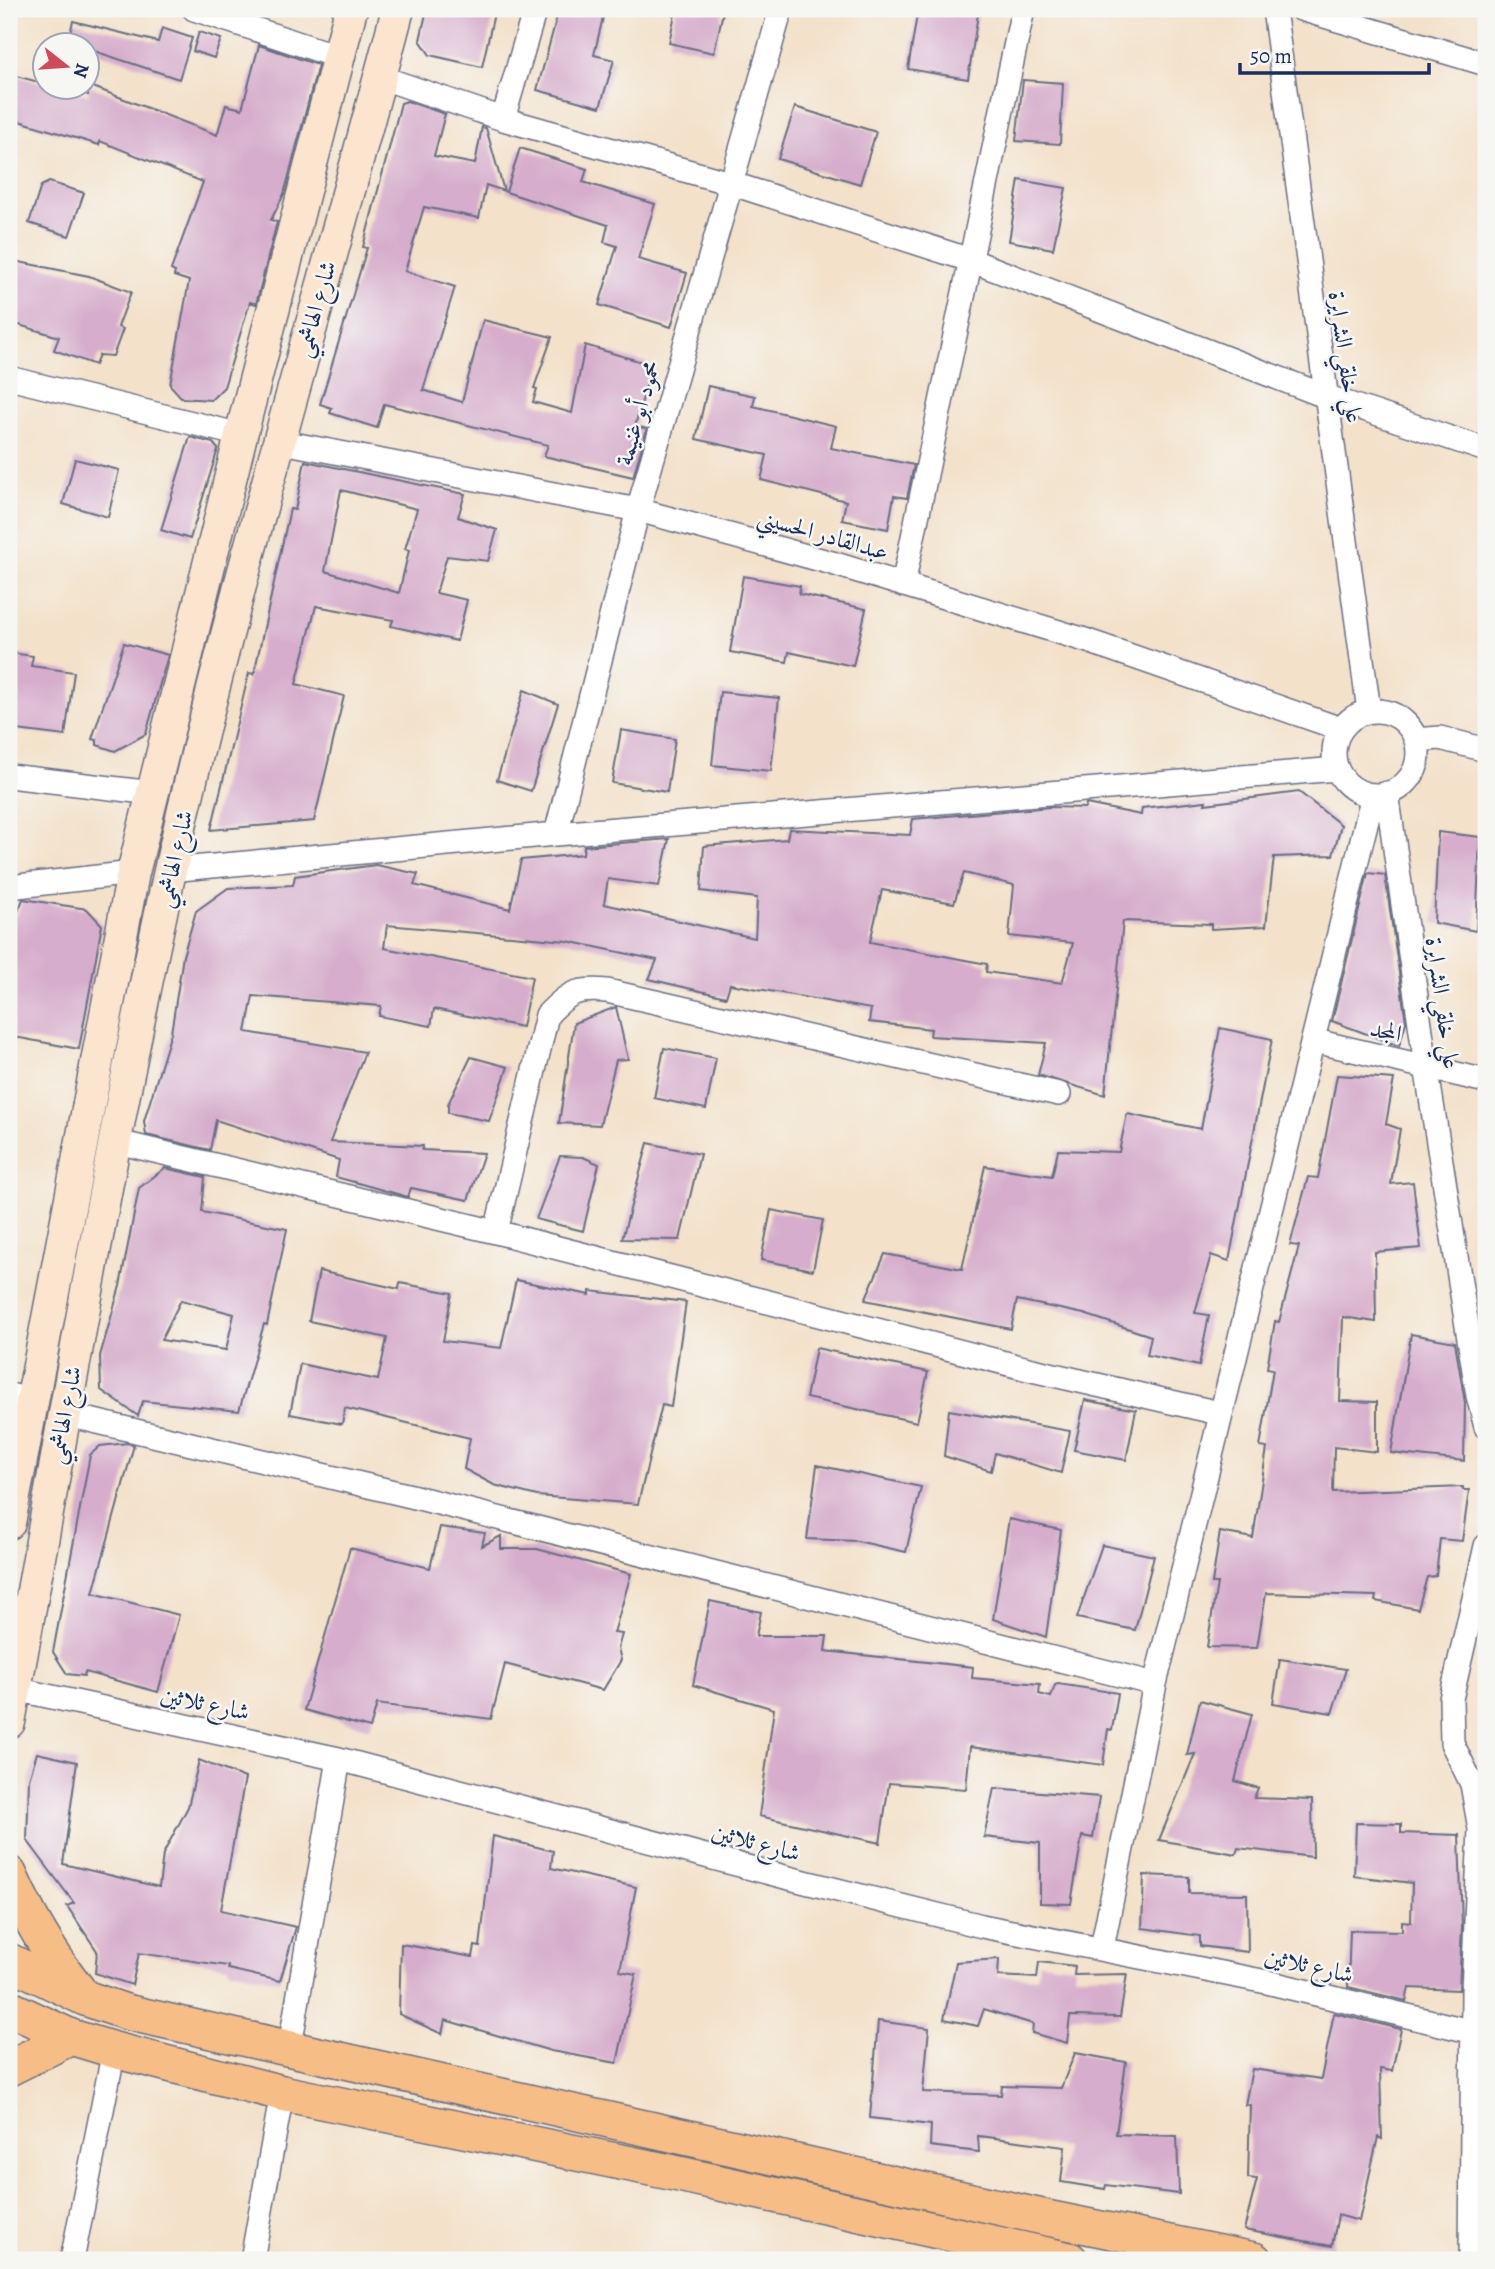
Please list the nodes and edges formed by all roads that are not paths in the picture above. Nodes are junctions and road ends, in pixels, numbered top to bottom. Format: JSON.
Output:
{"nodes":[{"id":1,"x":194,"y":9,"type":"edge"},
{"id":2,"x":351,"y":9,"type":"edge"},
{"id":3,"x":398,"y":9,"type":"edge"},
{"id":4,"x":535,"y":9,"type":"edge"},
{"id":5,"x":781,"y":9,"type":"edge"},
{"id":6,"x":1023,"y":9,"type":"edge"},
{"id":7,"x":1274,"y":9,"type":"edge"},
{"id":8,"x":1301,"y":9,"type":"edge"},
{"id":9,"x":339,"y":57,"type":"junction"},
{"id":10,"x":1486,"y":64,"type":"edge"},
{"id":11,"x":380,"y":77,"type":"junction"},
{"id":12,"x":503,"y":119,"type":"junction"},
{"id":13,"x":730,"y":183,"type":"junction"},
{"id":14,"x":970,"y":260,"type":"junction"},
{"id":15,"x":9,"y":378,"type":"edge"},
{"id":16,"x":1325,"y":396,"type":"junction"},
{"id":17,"x":241,"y":435,"type":"junction"},
{"id":18,"x":277,"y":441,"type":"junction"},
{"id":19,"x":1486,"y":450,"type":"edge"},
{"id":20,"x":638,"y":510,"type":"junction"},
{"id":21,"x":903,"y":584,"type":"junction"},
{"id":22,"x":1369,"y":711,"type":"junction"},
{"id":23,"x":1341,"y":729,"type":"junction"},
{"id":24,"x":1416,"y":740,"type":"junction"},
{"id":25,"x":1486,"y":750,"type":"edge"},
{"id":26,"x":1337,"y":769,"type":"junction"},
{"id":27,"x":9,"y":776,"type":"edge"},
{"id":28,"x":153,"y":793,"type":"junction"},
{"id":29,"x":1380,"y":794,"type":"junction"},
{"id":30,"x":556,"y":834,"type":"junction"},
{"id":31,"x":170,"y":870,"type":"junction"},
{"id":32,"x":133,"y":873,"type":"junction"},
{"id":33,"x":9,"y":887,"type":"edge"},
{"id":34,"x":1315,"y":1041,"type":"junction"},
{"id":35,"x":1426,"y":1066,"type":"junction"},
{"id":36,"x":1486,"y":1081,"type":"edge"},
{"id":37,"x":1059,"y":1094,"type":"dead end"},
{"id":38,"x":117,"y":1142,"type":"junction"},
{"id":39,"x":496,"y":1232,"type":"junction"},
{"id":40,"x":20,"y":1397,"type":"edge"},
{"id":41,"x":1219,"y":1413,"type":"junction"},
{"id":42,"x":64,"y":1414,"type":"junction"},
{"id":43,"x":1486,"y":1427,"type":"edge"},
{"id":44,"x":9,"y":1523,"type":"edge"},
{"id":45,"x":1486,"y":1546,"type":"edge"},
{"id":46,"x":1155,"y":1684,"type":"junction"},
{"id":47,"x":15,"y":1689,"type":"junction"},
{"id":48,"x":9,"y":1722,"type":"edge"},
{"id":49,"x":339,"y":1759,"type":"junction"},
{"id":50,"x":1476,"y":1769,"type":"edge"},
{"id":51,"x":9,"y":1874,"type":"edge"},
{"id":52,"x":1101,"y":1948,"type":"junction"},
{"id":53,"x":9,"y":1961,"type":"edge"},
{"id":54,"x":85,"y":1998,"type":"junction"},
{"id":55,"x":9,"y":2008,"type":"edge"},
{"id":56,"x":1479,"y":2034,"type":"edge"},
{"id":57,"x":71,"y":2037,"type":"junction"},
{"id":58,"x":290,"y":2046,"type":"junction"},
{"id":59,"x":114,"y":2050,"type":"junction"},
{"id":60,"x":9,"y":2068,"type":"edge"},
{"id":61,"x":282,"y":2093,"type":"junction"},
{"id":62,"x":1047,"y":2218,"type":"junction"},
{"id":63,"x":1055,"y":2257,"type":"edge"},
{"id":64,"x":72,"y":2260,"type":"edge"},
{"id":65,"x":252,"y":2260,"type":"edge"},
{"id":66,"x":1254,"y":2260,"type":"edge"},
{"id":67,"x":1471,"y":2260,"type":"edge"}],
"edges":[{"from":1,"to":9,"type":"street"},
{"from":2,"to":9,"type":"main road","name":"شارع الهاشمي"},
{"from":3,"to":11,"type":"main road","name":"شارع الهاشمي"},
{"from":4,"to":12,"type":"street"},
{"from":5,"to":13,"type":"street","name":"محمود أبو غنيمة"},
{"from":6,"to":14,"type":"street"},
{"from":7,"to":16,"type":"street","name":"علي خلقي الشرايرة"},
{"from":8,"to":10,"type":"street"},
{"from":9,"to":17,"type":"main road","name":"شارع الهاشمي"},
{"from":11,"to":12,"type":"street"},
{"from":11,"to":18,"type":"main road","name":"شارع الهاشمي"},
{"from":12,"to":13,"type":"street"},
{"from":13,"to":14,"type":"street"},
{"from":13,"to":20,"type":"street","name":"محمود أبو غنيمة"},
{"from":14,"to":16,"type":"street"},
{"from":14,"to":21,"type":"street"},
{"from":15,"to":17,"type":"street"},
{"from":16,"to":19,"type":"street"},
{"from":16,"to":22,"type":"street","name":"علي خلقي الشرايرة"},
{"from":17,"to":28,"type":"main road","name":"شارع الهاشمي"},
{"from":18,"to":20,"type":"street","name":"عبدالقادر الحسيني"},
{"from":18,"to":31,"type":"main road","name":"شارع الهاشمي"},
{"from":20,"to":21,"type":"street","name":"عبدالقادر الحسيني"},
{"from":20,"to":30,"type":"street","name":"محمود أبو غنيمة"},
{"from":21,"to":23,"type":"street","name":"عبدالقادر الحسيني"},
{"from":22,"to":23,"type":"street"},
{"from":22,"to":24,"type":"street"},
{"from":23,"to":26,"type":"street"},
{"from":24,"to":25,"type":"street"},
{"from":24,"to":29,"type":"street"},
{"from":26,"to":29,"type":"street"},
{"from":26,"to":30,"type":"street"},
{"from":27,"to":28,"type":"street"},
{"from":28,"to":32,"type":"main road","name":"شارع الهاشمي"},
{"from":29,"to":34,"type":"street"},
{"from":29,"to":35,"type":"street","name":"علي خلقي الشرايرة"},
{"from":30,"to":31,"type":"street"},
{"from":31,"to":32,"type":"main road"},
{"from":31,"to":38,"type":"main road","name":"شارع الهاشمي"},
{"from":32,"to":33,"type":"street"},
{"from":32,"to":40,"type":"main road","name":"شارع الهاشمي"},
{"from":34,"to":35,"type":"street","name":"المجد"},
{"from":34,"to":41,"type":"street"},
{"from":35,"to":36,"type":"street","name":"المجد"},
{"from":35,"to":43,"type":"street","name":"علي خلقي الشرايرة"},
{"from":37,"to":39,"type":"street"},
{"from":38,"to":39,"type":"street"},
{"from":38,"to":42,"type":"main road","name":"شارع الهاشمي"},
{"from":39,"to":41,"type":"street"},
{"from":40,"to":44,"type":"main road","name":"شارع الهاشمي"},
{"from":41,"to":46,"type":"street"},
{"from":42,"to":46,"type":"street"},
{"from":42,"to":47,"type":"main road","name":"شارع الهاشمي"},
{"from":45,"to":50,"type":"street"},
{"from":46,"to":52,"type":"street"},
{"from":47,"to":48,"type":"main road","name":"شارع الهاشمي"},
{"from":47,"to":49,"type":"street","name":"شارع ثلاثين"},
{"from":49,"to":52,"type":"street","name":"شارع ثلاثين"},
{"from":49,"to":58,"type":"street"},
{"from":50,"to":56,"type":"street"},
{"from":51,"to":54,"type":"main road"},
{"from":52,"to":56,"type":"street","name":"شارع ثلاثين"},
{"from":53,"to":54,"type":"main road"},
{"from":54,"to":58,"type":"main road"},
{"from":55,"to":57,"type":"main road"},
{"from":56,"to":67,"type":"street"},
{"from":57,"to":59,"type":"main road"},
{"from":57,"to":60,"type":"main road"},
{"from":58,"to":62,"type":"main road"},
{"from":59,"to":61,"type":"main road"},
{"from":59,"to":64,"type":"street"},
{"from":61,"to":63,"type":"main road"},
{"from":61,"to":65,"type":"street"},
{"from":62,"to":63,"type":"main road"},
{"from":62,"to":66,"type":"main road"}]}
